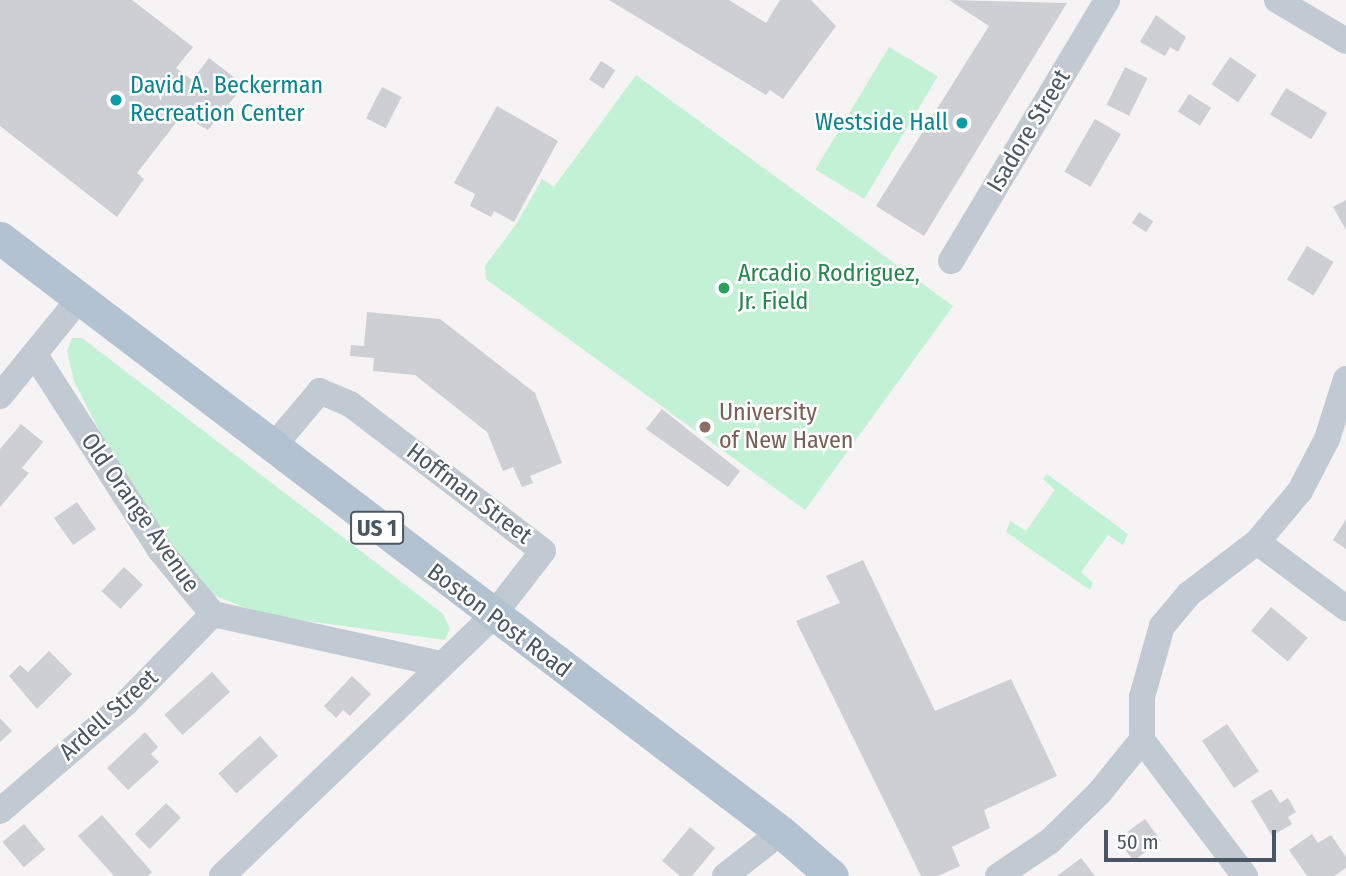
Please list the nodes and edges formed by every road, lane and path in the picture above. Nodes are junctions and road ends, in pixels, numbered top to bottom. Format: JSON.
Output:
{"nodes":[{"id":1,"x":1107,"y":0,"type":"edge"},
{"id":2,"x":1277,"y":0,"type":"edge"},
{"id":3,"x":1346,"y":41,"type":"edge"},
{"id":4,"x":0,"y":238,"type":"edge"},
{"id":5,"x":951,"y":261,"type":"dead end"},
{"id":6,"x":79,"y":299,"type":"junction"},
{"id":7,"x":35,"y":355,"type":"junction"},
{"id":8,"x":1346,"y":379,"type":"edge"},
{"id":9,"x":0,"y":396,"type":"edge"},
{"id":10,"x":272,"y":448,"type":"junction"},
{"id":11,"x":1257,"y":542,"type":"junction"},
{"id":12,"x":1346,"y":608,"type":"edge"},
{"id":13,"x":213,"y":614,"type":"junction"},
{"id":14,"x":492,"y":617,"type":"junction"},
{"id":15,"x":441,"y":664,"type":"junction"},
{"id":16,"x":1142,"y":740,"type":"junction"},
{"id":17,"x":0,"y":811,"type":"edge"},
{"id":18,"x":781,"y":832,"type":"junction"},
{"id":19,"x":222,"y":876,"type":"edge"},
{"id":20,"x":725,"y":876,"type":"edge"},
{"id":21,"x":832,"y":876,"type":"edge"},
{"id":22,"x":998,"y":876,"type":"edge"},
{"id":23,"x":1245,"y":876,"type":"edge"}],
"edges":[{"from":1,"to":5,"type":"street","name":"Isadore Street"},
{"from":2,"to":3,"type":"street"},
{"from":4,"to":6,"type":"main road","name":"Boston Post Road","number":"US 1"},
{"from":6,"to":7,"type":"street"},
{"from":6,"to":10,"type":"main road","name":"Boston Post Road","number":"US 1"},
{"from":7,"to":9,"type":"street"},
{"from":7,"to":13,"type":"street","name":"Old Orange Avenue"},
{"from":8,"to":11,"type":"street"},
{"from":10,"to":14,"type":"main road","name":"Boston Post Road","number":"US 1"},
{"from":10,"to":14,"type":"street","name":"Hoffman Street"},
{"from":11,"to":12,"type":"street"},
{"from":11,"to":16,"type":"street"},
{"from":13,"to":15,"type":"street","name":"Old Orange Avenue"},
{"from":13,"to":17,"type":"street","name":"Ardell Street"},
{"from":14,"to":15,"type":"street","name":"Hoffman Street"},
{"from":14,"to":18,"type":"main road","name":"Boston Post Road","number":"US 1"},
{"from":15,"to":19,"type":"street","name":"Hoffman Street"},
{"from":16,"to":22,"type":"street"},
{"from":16,"to":23,"type":"street"},
{"from":18,"to":20,"type":"street"},
{"from":18,"to":21,"type":"main road","name":"Boston Post Road","number":"US 1"}]}
